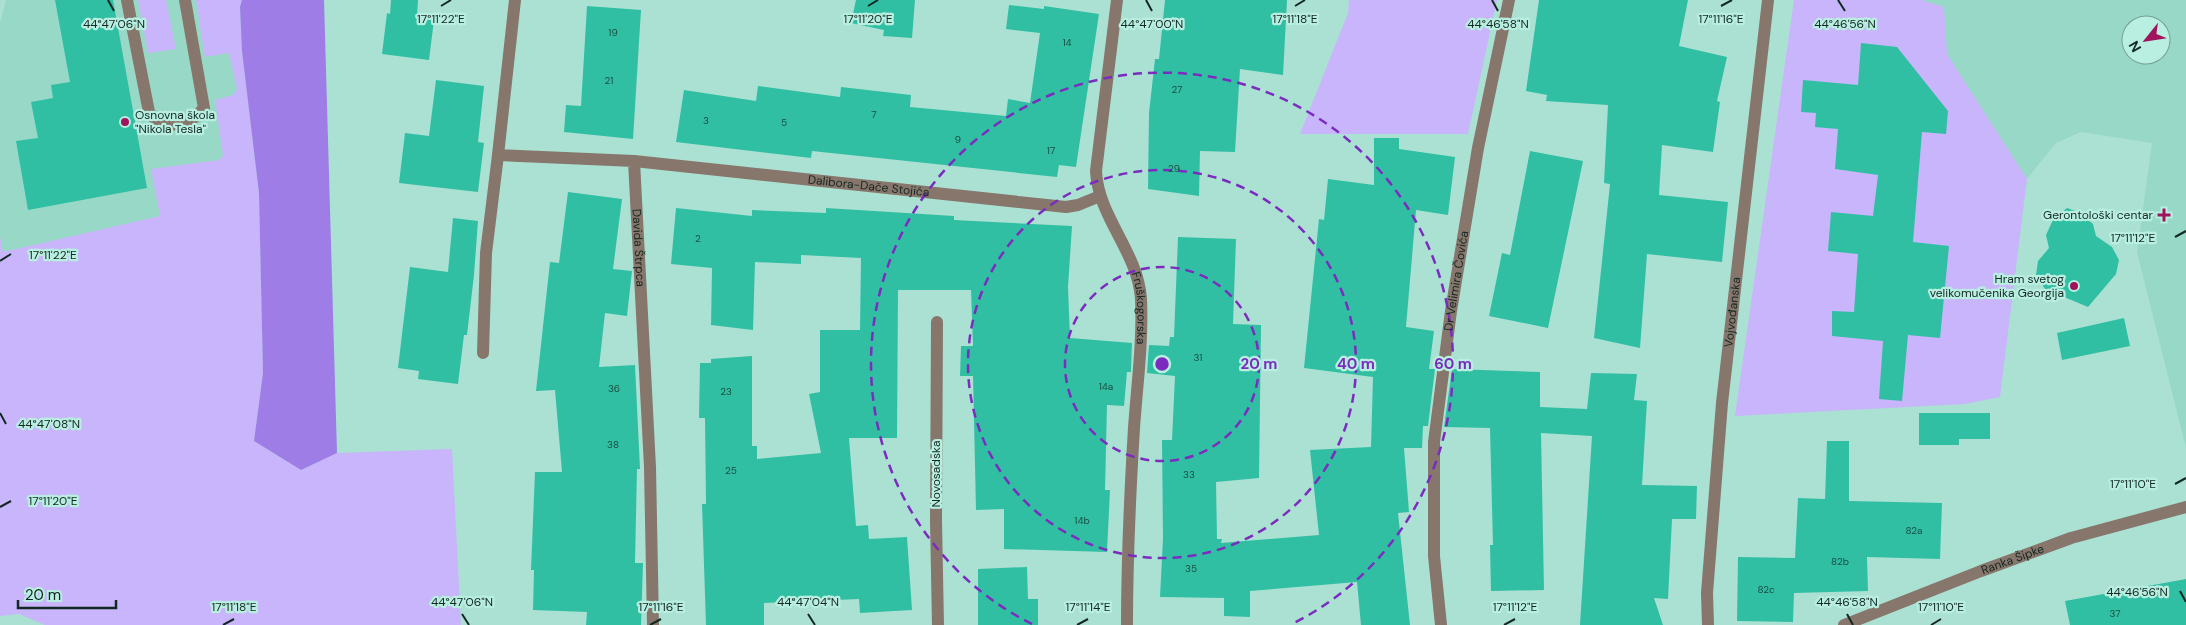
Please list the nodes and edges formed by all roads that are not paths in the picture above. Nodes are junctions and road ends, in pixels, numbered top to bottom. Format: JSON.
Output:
{"nodes":[{"id":1,"x":127,"y":0,"type":"edge"},
{"id":2,"x":185,"y":0,"type":"edge"},
{"id":3,"x":515,"y":0,"type":"edge"},
{"id":4,"x":1117,"y":0,"type":"edge"},
{"id":5,"x":1509,"y":0,"type":"edge"},
{"id":6,"x":1768,"y":0,"type":"edge"},
{"id":7,"x":498,"y":156,"type":"junction"},
{"id":8,"x":634,"y":161,"type":"junction"},
{"id":9,"x":1100,"y":196,"type":"junction"},
{"id":10,"x":937,"y":322,"type":"dead end"},
{"id":11,"x":483,"y":353,"type":"dead end"},
{"id":12,"x":2186,"y":507,"type":"edge"},
{"id":13,"x":653,"y":625,"type":"edge"},
{"id":14,"x":938,"y":625,"type":"edge"},
{"id":15,"x":1128,"y":625,"type":"edge"},
{"id":16,"x":1441,"y":625,"type":"edge"},
{"id":17,"x":1708,"y":625,"type":"edge"},
{"id":18,"x":1844,"y":625,"type":"edge"}],
"edges":[{"from":1,"to":2,"type":"street"},
{"from":3,"to":7,"type":"street"},
{"from":4,"to":9,"type":"street","name":"Fruškogorska"},
{"from":5,"to":16,"type":"street","name":"Dr Velimira Čovića"},
{"from":6,"to":17,"type":"street","name":"Vojvođanska"},
{"from":7,"to":8,"type":"street"},
{"from":7,"to":11,"type":"street"},
{"from":8,"to":9,"type":"street","name":"Dalibora-Dače Stojića"},
{"from":8,"to":13,"type":"street","name":"Davida Štrpca"},
{"from":9,"to":15,"type":"street","name":"Fruškogorska"},
{"from":10,"to":14,"type":"street","name":"Novosadska"},
{"from":12,"to":18,"type":"street","name":"Ranka Šipke"}]}
